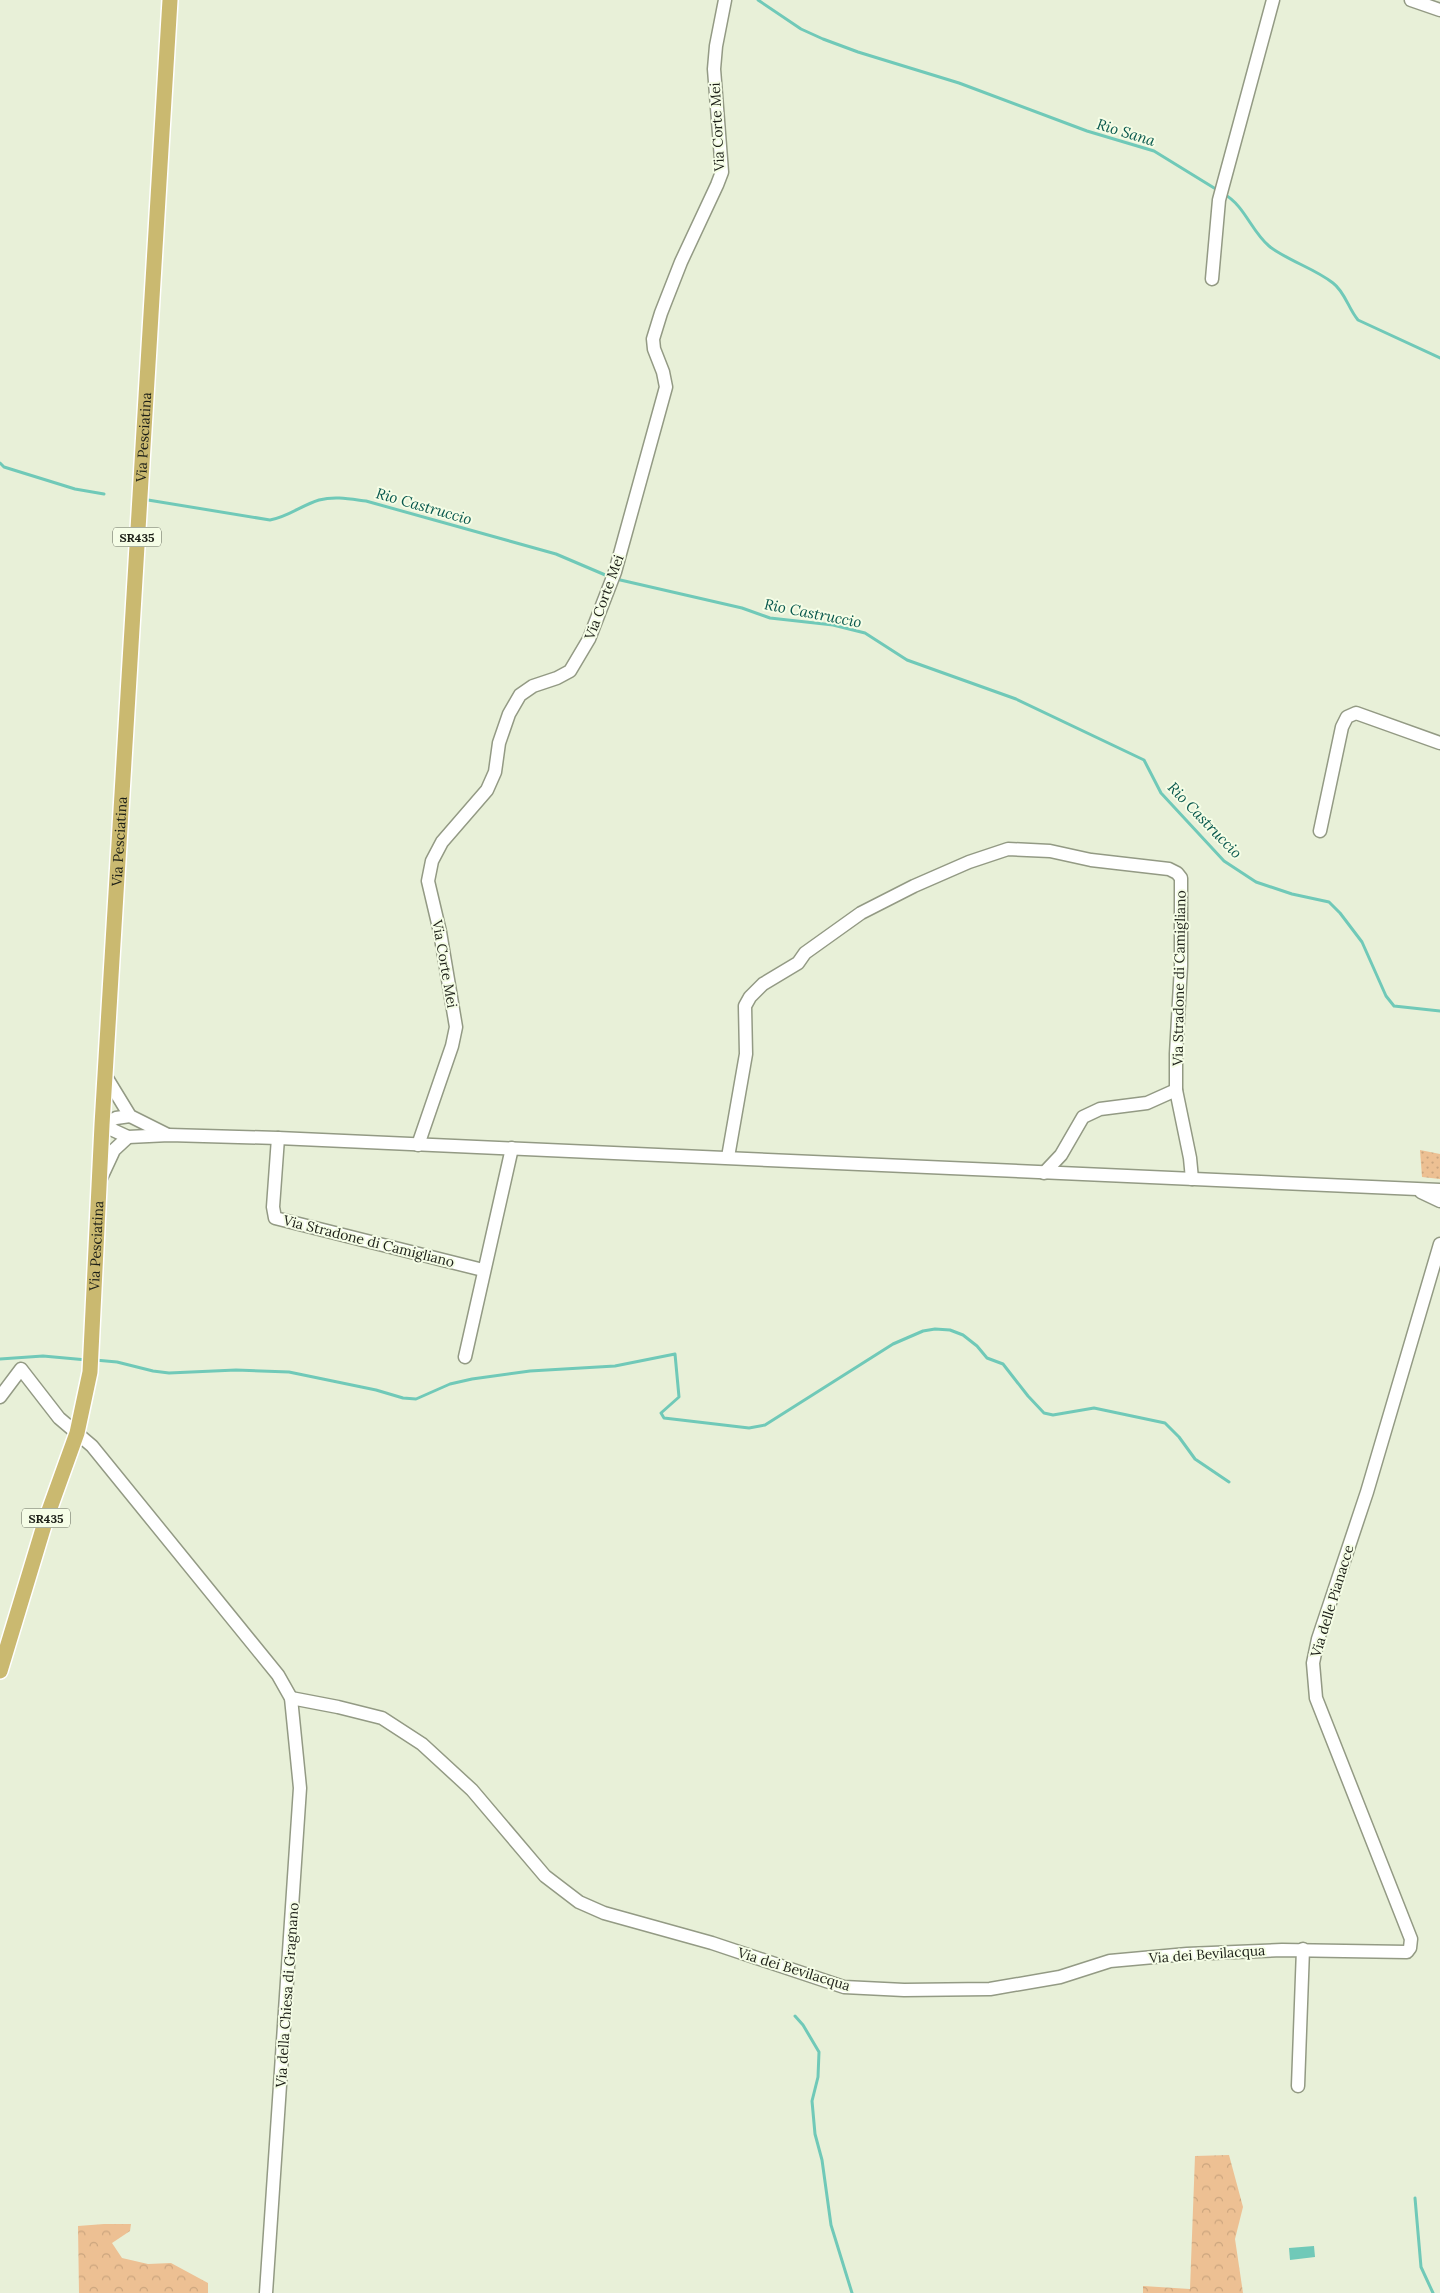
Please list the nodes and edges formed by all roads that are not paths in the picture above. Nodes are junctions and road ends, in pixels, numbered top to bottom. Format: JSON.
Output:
{"nodes":[{"id":1,"x":170,"y":0,"type":"edge"},
{"id":2,"x":725,"y":0,"type":"edge"},
{"id":3,"x":1273,"y":0,"type":"edge"},
{"id":4,"x":1411,"y":0,"type":"edge"},
{"id":5,"x":1440,"y":10,"type":"edge"},
{"id":6,"x":1212,"y":278,"type":"dead end"},
{"id":7,"x":1440,"y":743,"type":"edge"},
{"id":8,"x":1320,"y":831,"type":"dead end"},
{"id":9,"x":105,"y":1075,"type":"junction"},
{"id":10,"x":1176,"y":1090,"type":"junction"},
{"id":11,"x":130,"y":1116,"type":"junction"},
{"id":12,"x":102,"y":1125,"type":"junction"},
{"id":13,"x":169,"y":1135,"type":"junction"},
{"id":14,"x":128,"y":1137,"type":"junction"},
{"id":15,"x":278,"y":1138,"type":"junction"},
{"id":16,"x":418,"y":1145,"type":"junction"},
{"id":17,"x":512,"y":1148,"type":"junction"},
{"id":18,"x":728,"y":1157,"type":"junction"},
{"id":19,"x":1044,"y":1173,"type":"junction"},
{"id":20,"x":1192,"y":1179,"type":"junction"},
{"id":21,"x":100,"y":1180,"type":"junction"},
{"id":22,"x":1416,"y":1190,"type":"junction"},
{"id":23,"x":1440,"y":1190,"type":"edge"},
{"id":24,"x":1440,"y":1201,"type":"edge"},
{"id":25,"x":1440,"y":1244,"type":"edge"},
{"id":26,"x":483,"y":1270,"type":"junction"},
{"id":27,"x":465,"y":1357,"type":"dead end"},
{"id":28,"x":0,"y":1397,"type":"edge"},
{"id":29,"x":76,"y":1433,"type":"junction"},
{"id":30,"x":0,"y":1671,"type":"edge"},
{"id":31,"x":291,"y":1698,"type":"junction"},
{"id":32,"x":1303,"y":1949,"type":"junction"},
{"id":33,"x":1407,"y":1952,"type":"joint"},
{"id":34,"x":1298,"y":2086,"type":"dead end"},
{"id":35,"x":266,"y":2293,"type":"edge"}],
"edges":[{"from":1,"to":9,"type":"main road","name":"Via Pesciatina","number":"SR435"},
{"from":2,"to":16,"type":"street","name":"Via Corte Mei"},
{"from":3,"to":6,"type":"street"},
{"from":4,"to":5,"type":"street"},
{"from":7,"to":8,"type":"street"},
{"from":9,"to":11,"type":"street"},
{"from":9,"to":12,"type":"main road","name":"Via Pesciatina","number":"SR435"},
{"from":10,"to":18,"type":"street","name":"Via Stradone di Camigliano"},
{"from":10,"to":19,"type":"street"},
{"from":10,"to":20,"type":"street","name":"Via Stradone di Camigliano"},
{"from":11,"to":12,"type":"street"},
{"from":11,"to":13,"type":"street"},
{"from":12,"to":14,"type":"street"},
{"from":12,"to":21,"type":"main road","name":"Via Pesciatina","number":"SR435"},
{"from":13,"to":14,"type":"street"},
{"from":13,"to":15,"type":"street"},
{"from":14,"to":21,"type":"street"},
{"from":15,"to":16,"type":"street"},
{"from":15,"to":26,"type":"street","name":"Via Stradone di Camigliano"},
{"from":16,"to":17,"type":"street"},
{"from":17,"to":18,"type":"street"},
{"from":17,"to":26,"type":"street"},
{"from":18,"to":19,"type":"street"},
{"from":19,"to":20,"type":"street"},
{"from":20,"to":22,"type":"street"},
{"from":21,"to":29,"type":"main road","name":"Via Pesciatina","number":"SR435"},
{"from":22,"to":23,"type":"street"},
{"from":22,"to":24,"type":"street"},
{"from":25,"to":33,"type":"street","name":"Via delle Pianacce"},
{"from":26,"to":27,"type":"street"},
{"from":28,"to":29,"type":"street"},
{"from":29,"to":30,"type":"main road","name":"Via Pesciatina","number":"SR435"},
{"from":29,"to":31,"type":"street"},
{"from":31,"to":32,"type":"street","name":"Via dei Bevilacqua"},
{"from":31,"to":35,"type":"street","name":"Via della Chiesa di Gragnano"},
{"from":32,"to":33,"type":"street","name":"Via dei Bevilacqua"},
{"from":32,"to":34,"type":"street"}]}
